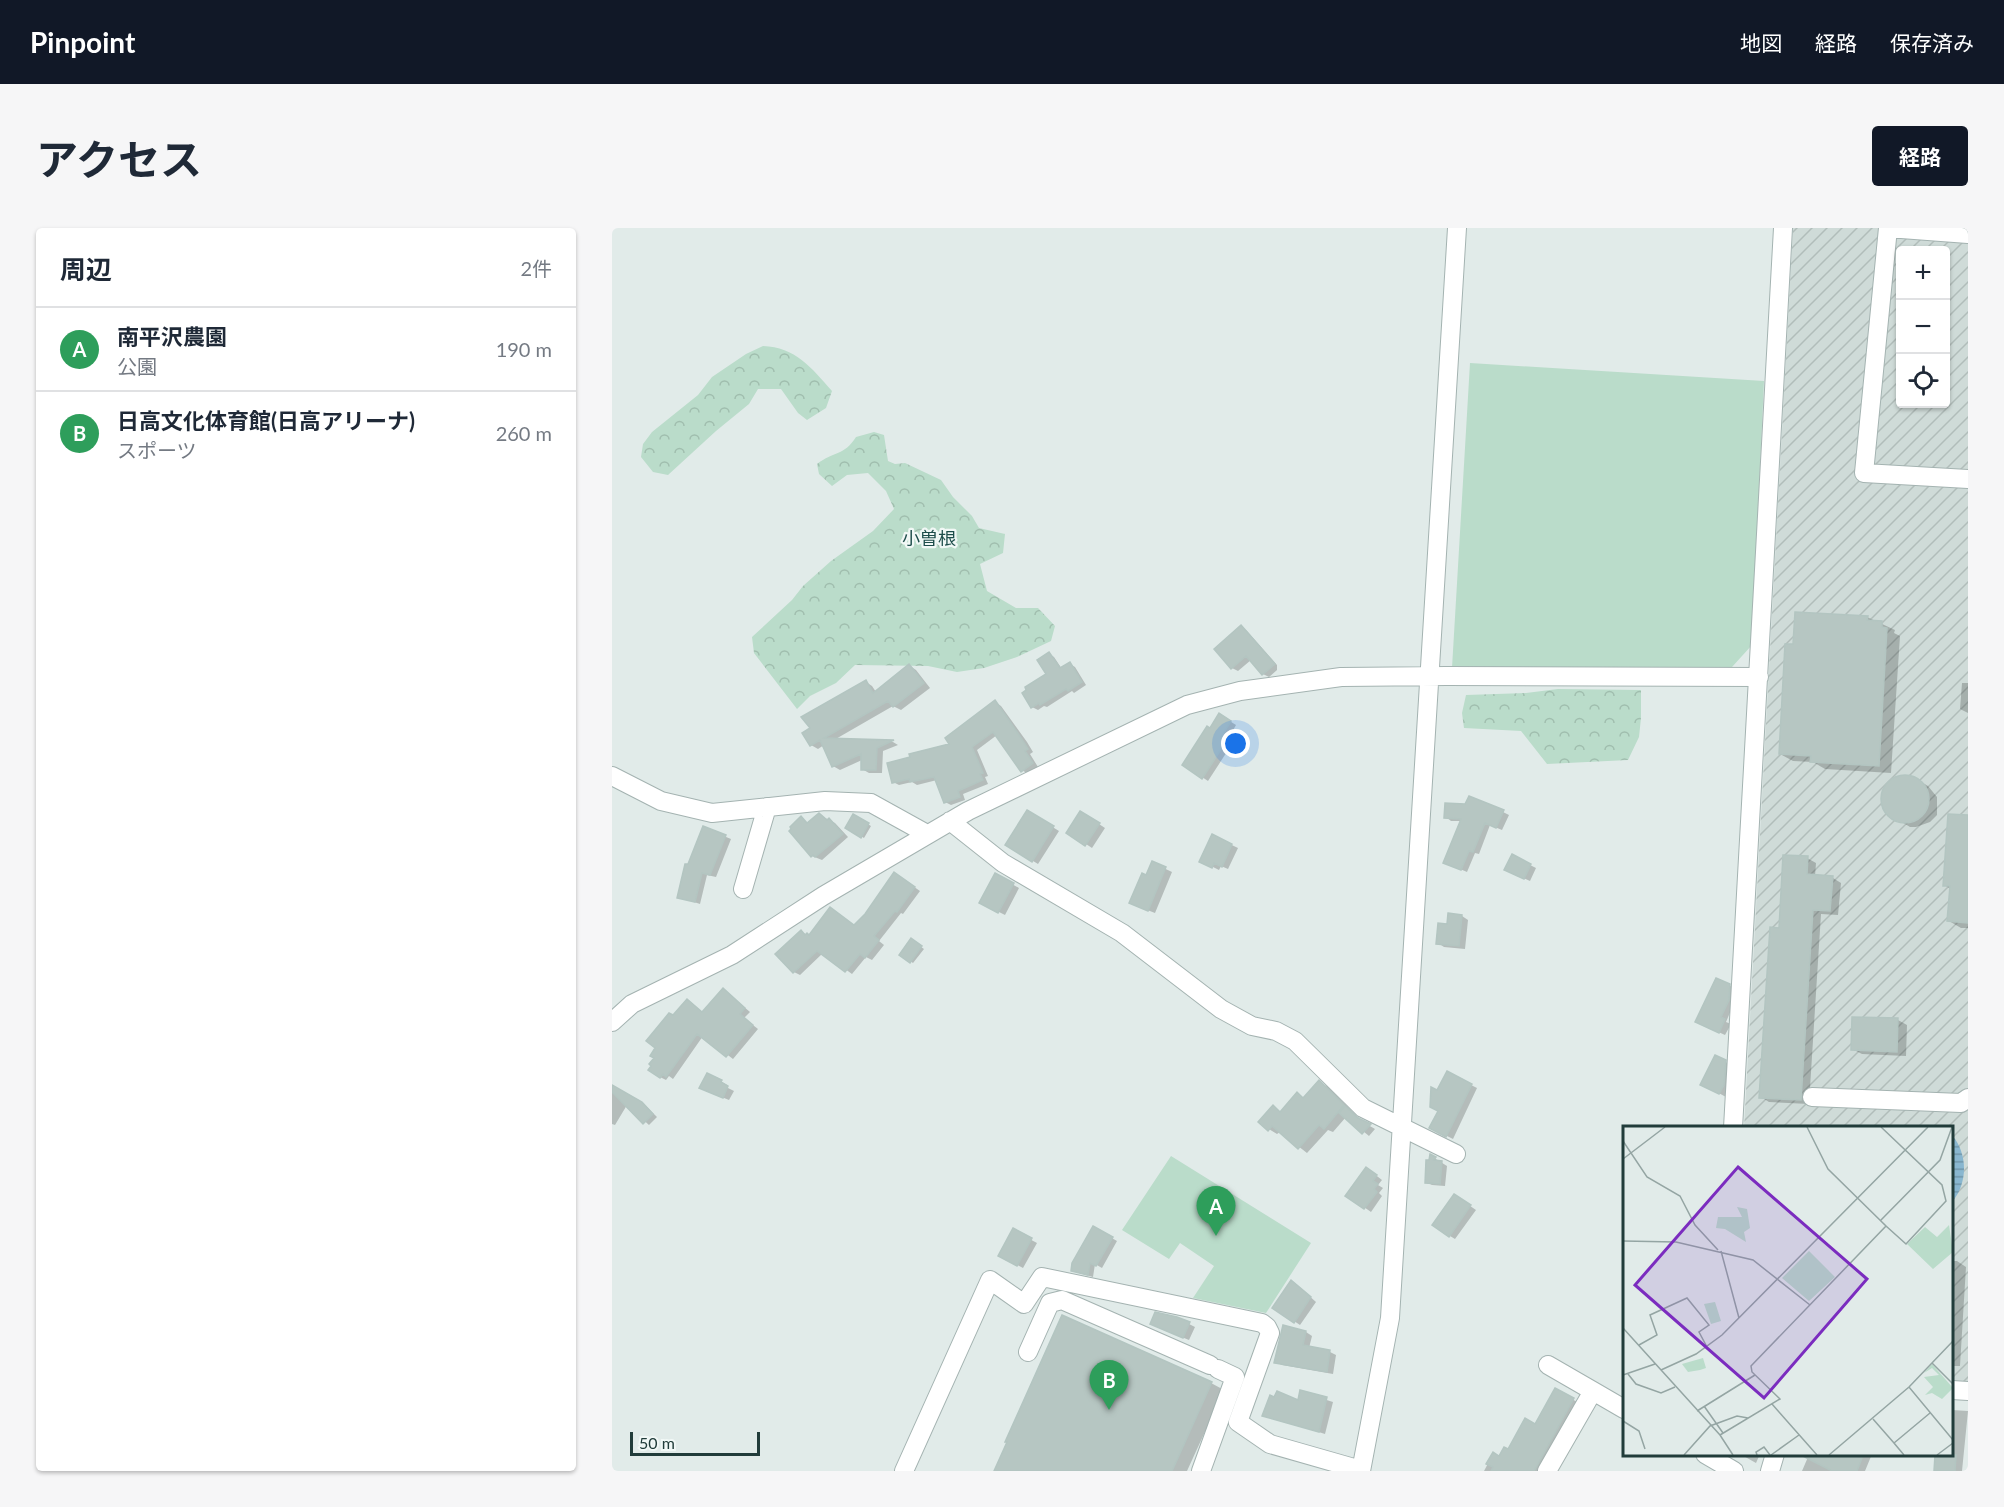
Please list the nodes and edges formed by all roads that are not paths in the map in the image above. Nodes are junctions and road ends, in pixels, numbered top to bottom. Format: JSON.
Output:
{"nodes":[{"id":1,"x":1457,"y":228,"type":"edge"},
{"id":2,"x":1783,"y":228,"type":"edge"},
{"id":3,"x":1888,"y":228,"type":"edge"},
{"id":4,"x":1968,"y":234,"type":"edge"},
{"id":5,"x":1968,"y":479,"type":"edge"},
{"id":6,"x":1429,"y":676,"type":"junction"},
{"id":7,"x":1759,"y":677,"type":"junction"},
{"id":8,"x":612,"y":776,"type":"edge"},
{"id":9,"x":767,"y":807,"type":"junction"},
{"id":10,"x":950,"y":821,"type":"junction"},
{"id":11,"x":927,"y":834,"type":"junction"},
{"id":12,"x":743,"y":889,"type":"dead end"},
{"id":13,"x":612,"y":1022,"type":"edge"},
{"id":14,"x":1812,"y":1097,"type":"dead end"},
{"id":15,"x":1968,"y":1098,"type":"edge"},
{"id":16,"x":1733,"y":1126,"type":"edge"},
{"id":17,"x":1401,"y":1127,"type":"junction"},
{"id":18,"x":1456,"y":1154,"type":"dead end"},
{"id":19,"x":1028,"y":1352,"type":"dead end"},
{"id":20,"x":1548,"y":1365,"type":"dead end"},
{"id":21,"x":1953,"y":1390,"type":"edge"},
{"id":22,"x":1593,"y":1391,"type":"junction"},
{"id":23,"x":1968,"y":1391,"type":"edge"},
{"id":24,"x":1623,"y":1408,"type":"edge"},
{"id":25,"x":1707,"y":1456,"type":"edge"},
{"id":26,"x":1775,"y":1456,"type":"edge"},
{"id":27,"x":1361,"y":1470,"type":"edge"},
{"id":28,"x":903,"y":1471,"type":"edge"},
{"id":29,"x":1201,"y":1471,"type":"edge"},
{"id":30,"x":1547,"y":1471,"type":"edge"},
{"id":31,"x":1734,"y":1471,"type":"edge"},
{"id":32,"x":1770,"y":1471,"type":"edge"}],
"edges":[{"from":1,"to":6,"type":"street"},
{"from":2,"to":7,"type":"street"},
{"from":3,"to":4,"type":"street"},
{"from":3,"to":5,"type":"street"},
{"from":6,"to":7,"type":"street"},
{"from":6,"to":10,"type":"street"},
{"from":6,"to":17,"type":"street"},
{"from":7,"to":16,"type":"street"},
{"from":8,"to":9,"type":"street"},
{"from":9,"to":11,"type":"street"},
{"from":9,"to":12,"type":"street"},
{"from":10,"to":11,"type":"street"},
{"from":10,"to":17,"type":"street"},
{"from":11,"to":13,"type":"street"},
{"from":14,"to":15,"type":"street"},
{"from":17,"to":18,"type":"street"},
{"from":17,"to":27,"type":"street"},
{"from":19,"to":29,"type":"street"},
{"from":20,"to":22,"type":"street"},
{"from":21,"to":23,"type":"street"},
{"from":22,"to":24,"type":"street"},
{"from":22,"to":30,"type":"street"},
{"from":25,"to":31,"type":"street"},
{"from":26,"to":32,"type":"street"},
{"from":27,"to":28,"type":"street"}]}
